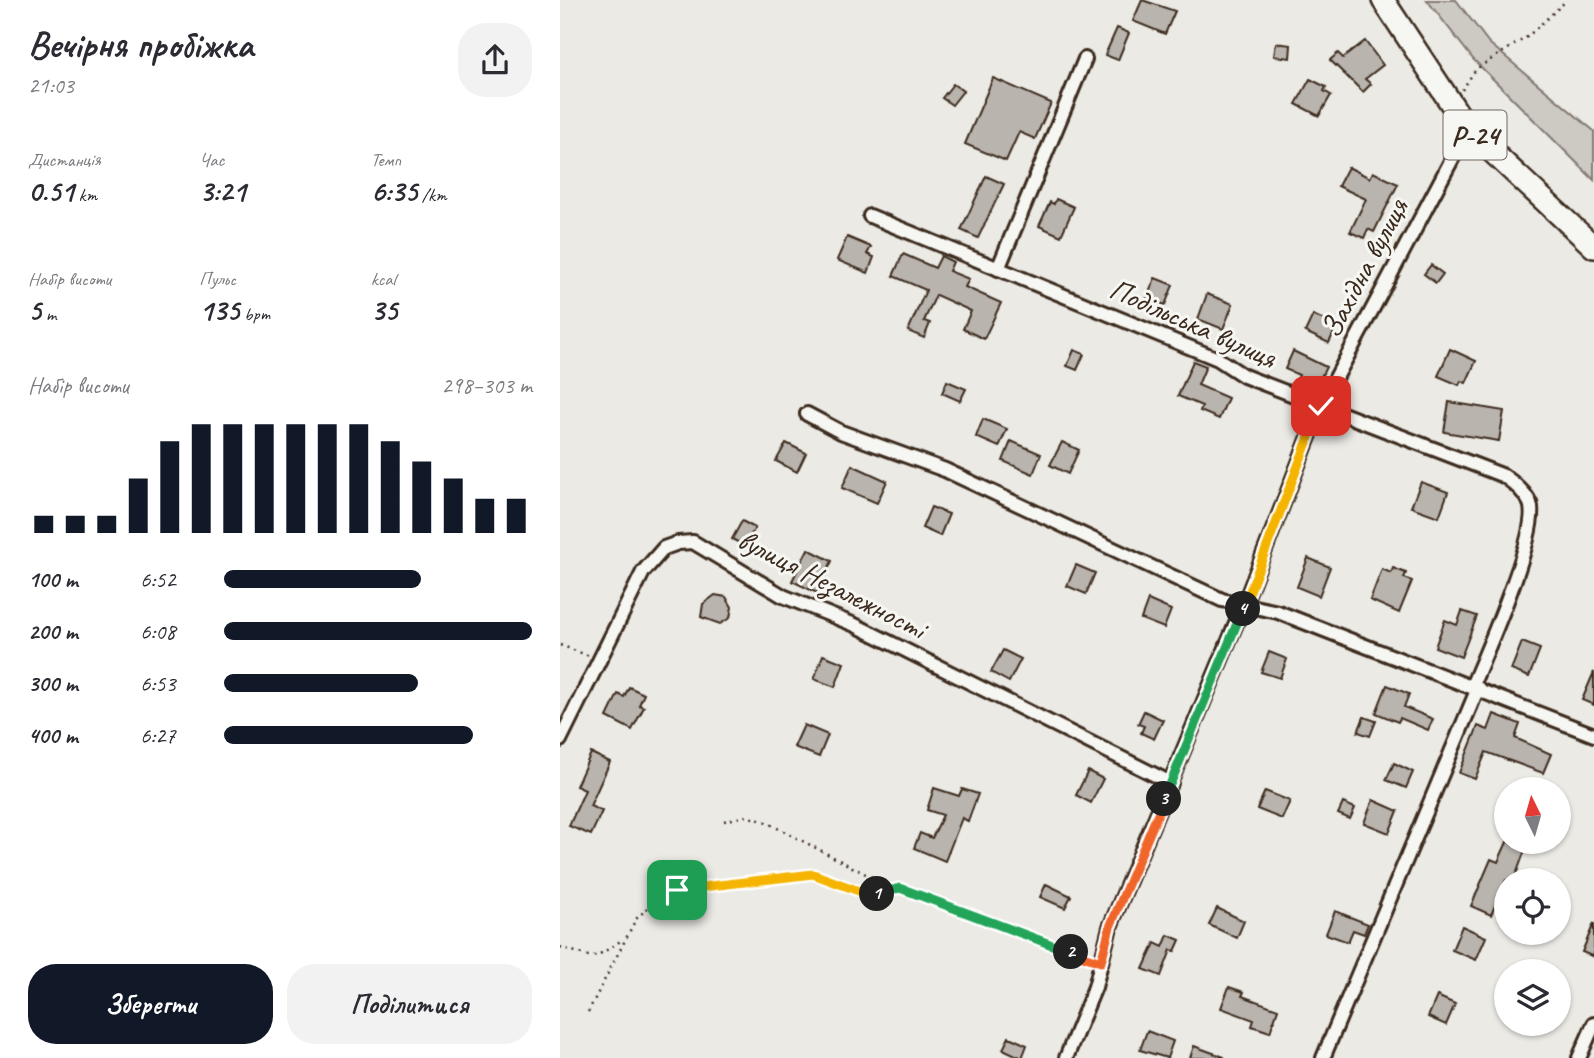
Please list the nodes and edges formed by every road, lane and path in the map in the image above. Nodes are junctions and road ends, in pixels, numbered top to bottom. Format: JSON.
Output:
{"nodes":[{"id":1,"x":1383,"y":0,"type":"edge"},
{"id":2,"x":1567,"y":0,"type":"edge"},
{"id":3,"x":1085,"y":59,"type":"dead end"},
{"id":4,"x":1462,"y":90,"type":"dead end"},
{"id":5,"x":1468,"y":129,"type":"junction"},
{"id":6,"x":870,"y":216,"type":"dead end"},
{"id":7,"x":1594,"y":247,"type":"edge"},
{"id":8,"x":998,"y":269,"type":"junction"},
{"id":9,"x":1321,"y":406,"type":"junction"},
{"id":10,"x":807,"y":414,"type":"dead end"},
{"id":11,"x":1243,"y":607,"type":"junction"},
{"id":12,"x":560,"y":645,"type":"edge"},
{"id":13,"x":602,"y":652,"type":"junction"},
{"id":14,"x":1475,"y":687,"type":"junction"},
{"id":15,"x":1594,"y":735,"type":"edge"},
{"id":16,"x":560,"y":740,"type":"edge"},
{"id":17,"x":1171,"y":783,"type":"junction"},
{"id":18,"x":724,"y":821,"type":"dead end"},
{"id":19,"x":900,"y":888,"type":"junction"},
{"id":20,"x":623,"y":939,"type":"junction"},
{"id":21,"x":560,"y":947,"type":"edge"},
{"id":22,"x":1101,"y":962,"type":"junction"},
{"id":23,"x":588,"y":1012,"type":"dead end"},
{"id":24,"x":1594,"y":1024,"type":"edge"},
{"id":25,"x":1066,"y":1058,"type":"edge"},
{"id":26,"x":1323,"y":1058,"type":"edge"},
{"id":27,"x":1579,"y":1058,"type":"edge"}],
"edges":[{"from":1,"to":5,"type":"main road","number":"Р-24"},
{"from":2,"to":4,"type":"path"},
{"from":3,"to":8,"type":"street"},
{"from":5,"to":7,"type":"main road","number":"Р-24"},
{"from":5,"to":9,"type":"street","name":"Західна вулиця"},
{"from":6,"to":8,"type":"street","name":"Подільська вулиця"},
{"from":8,"to":9,"type":"street","name":"Подільська вулиця"},
{"from":9,"to":11,"type":"street","name":"Західна вулиця"},
{"from":9,"to":14,"type":"street","name":"Подільська вулиця"},
{"from":10,"to":11,"type":"street"},
{"from":11,"to":14,"type":"street"},
{"from":11,"to":17,"type":"street","name":"Західна вулиця"},
{"from":12,"to":13,"type":"path"},
{"from":13,"to":16,"type":"street","name":"вулиця Незалежності"},
{"from":13,"to":17,"type":"street","name":"вулиця Незалежності"},
{"from":14,"to":15,"type":"street"},
{"from":14,"to":26,"type":"street","name":"Подільська вулиця"},
{"from":17,"to":22,"type":"street","name":"Західна вулиця"},
{"from":18,"to":19,"type":"path"},
{"from":19,"to":20,"type":"path"},
{"from":19,"to":22,"type":"path"},
{"from":20,"to":21,"type":"path"},
{"from":20,"to":23,"type":"path"},
{"from":22,"to":25,"type":"street","name":"Західна вулиця"},
{"from":24,"to":27,"type":"street"}]}
